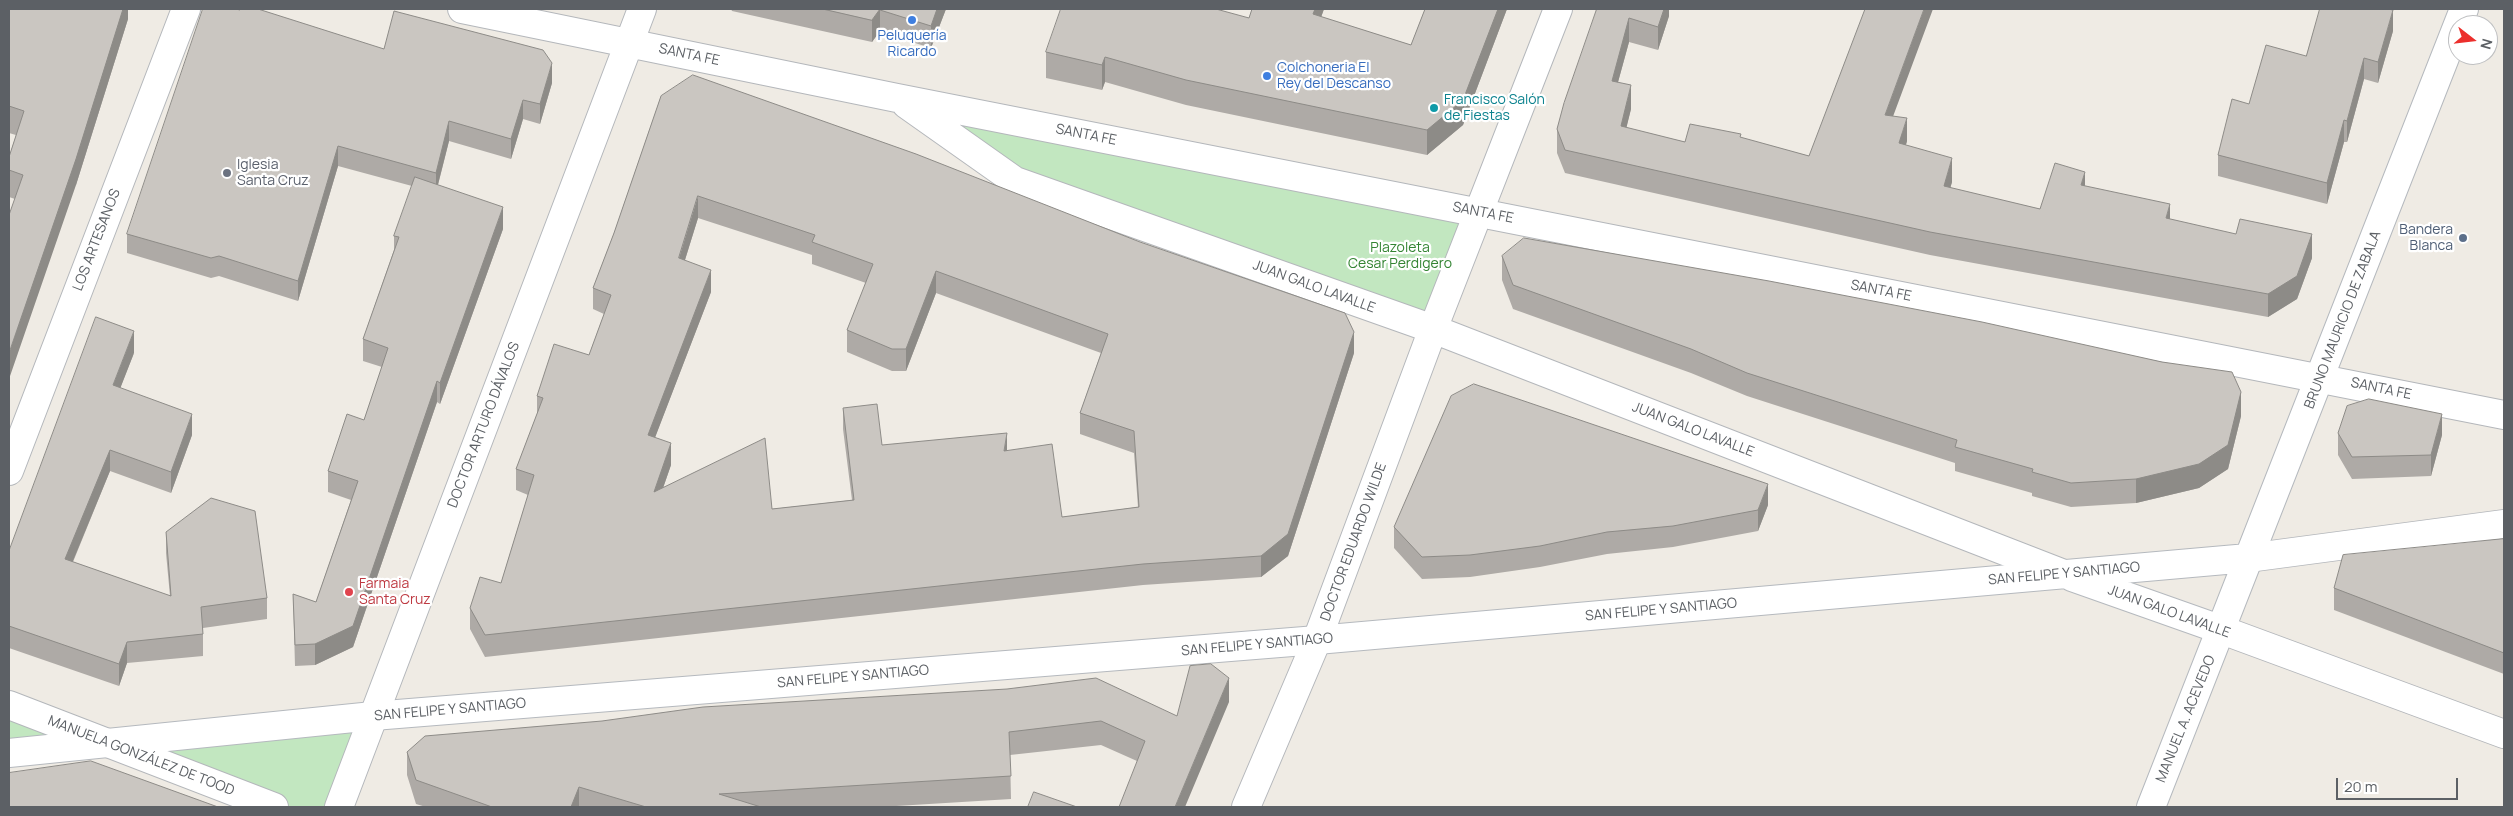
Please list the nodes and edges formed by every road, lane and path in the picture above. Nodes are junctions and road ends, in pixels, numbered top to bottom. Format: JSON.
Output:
{"nodes":[{"id":1,"x":186,"y":9,"type":"edge"},
{"id":2,"x":462,"y":9,"type":"edge"},
{"id":3,"x":642,"y":9,"type":"edge"},
{"id":4,"x":1558,"y":9,"type":"edge"},
{"id":5,"x":2464,"y":9,"type":"edge"},
{"id":6,"x":629,"y":42,"type":"junction"},
{"id":7,"x":897,"y":98,"type":"junction"},
{"id":8,"x":1479,"y":213,"type":"junction"},
{"id":9,"x":1433,"y":329,"type":"junction"},
{"id":10,"x":2321,"y":377,"type":"junction"},
{"id":11,"x":2504,"y":415,"type":"edge"},
{"id":12,"x":9,"y":471,"type":"edge"},
{"id":13,"x":2504,"y":524,"type":"edge"},
{"id":14,"x":2248,"y":558,"type":"junction"},
{"id":15,"x":2064,"y":574,"type":"junction"},
{"id":16,"x":2222,"y":630,"type":"junction"},
{"id":17,"x":1317,"y":640,"type":"junction"},
{"id":18,"x":9,"y":705,"type":"edge"},
{"id":19,"x":374,"y":716,"type":"junction"},
{"id":20,"x":2504,"y":734,"type":"edge"},
{"id":21,"x":105,"y":742,"type":"junction"},
{"id":22,"x":9,"y":753,"type":"edge"},
{"id":23,"x":274,"y":807,"type":"edge"},
{"id":24,"x":339,"y":807,"type":"edge"},
{"id":25,"x":1246,"y":807,"type":"edge"},
{"id":26,"x":2151,"y":807,"type":"edge"}],
"edges":[{"from":1,"to":12,"type":"street","name":"LOS ARTESANOS"},
{"from":2,"to":6,"type":"street","name":"SANTA FE"},
{"from":3,"to":6,"type":"street","name":"DOCTOR ARTURO DÁVALOS"},
{"from":4,"to":8,"type":"street","name":"DOCTOR EDUARDO WILDE"},
{"from":5,"to":10,"type":"street","name":"BRUNO MAURICIO DE ZABALA"},
{"from":6,"to":7,"type":"street","name":"SANTA FE"},
{"from":6,"to":19,"type":"street","name":"DOCTOR ARTURO DÁVALOS"},
{"from":7,"to":8,"type":"street","name":"SANTA FE"},
{"from":7,"to":9,"type":"street","name":"JUAN GALO LAVALLE"},
{"from":8,"to":9,"type":"street","name":"DOCTOR EDUARDO WILDE"},
{"from":8,"to":10,"type":"street","name":"SANTA FE"},
{"from":9,"to":15,"type":"street","name":"JUAN GALO LAVALLE"},
{"from":9,"to":17,"type":"street","name":"DOCTOR EDUARDO WILDE"},
{"from":10,"to":11,"type":"street","name":"SANTA FE"},
{"from":10,"to":14,"type":"street","name":"BRUNO MAURICIO DE ZABALA"},
{"from":13,"to":14,"type":"street","name":"SAN FELIPE Y SANTIAGO"},
{"from":14,"to":15,"type":"street","name":"SAN FELIPE Y SANTIAGO"},
{"from":14,"to":16,"type":"street","name":"BRUNO MAURICIO DE ZABALA"},
{"from":15,"to":16,"type":"street","name":"JUAN GALO LAVALLE"},
{"from":15,"to":17,"type":"street","name":"SAN FELIPE Y SANTIAGO"},
{"from":16,"to":20,"type":"street","name":"JUAN GALO LAVALLE"},
{"from":16,"to":26,"type":"street","name":"MANUEL A. ACEVEDO"},
{"from":17,"to":19,"type":"street","name":"SAN FELIPE Y SANTIAGO"},
{"from":17,"to":25,"type":"street","name":"DOCTOR EDUARDO WILDE"},
{"from":18,"to":21,"type":"street","name":"MANUELA GONZÁLEZ DE TOOD"},
{"from":19,"to":21,"type":"street","name":"SAN FELIPE Y SANTIAGO"},
{"from":19,"to":24,"type":"street","name":"DOCTOR ARTURO DÁVALOS"},
{"from":21,"to":22,"type":"street","name":"SAN FELIPE Y SANTIAGO"},
{"from":21,"to":23,"type":"street","name":"MANUELA GONZÁLEZ DE TOOD"}]}
